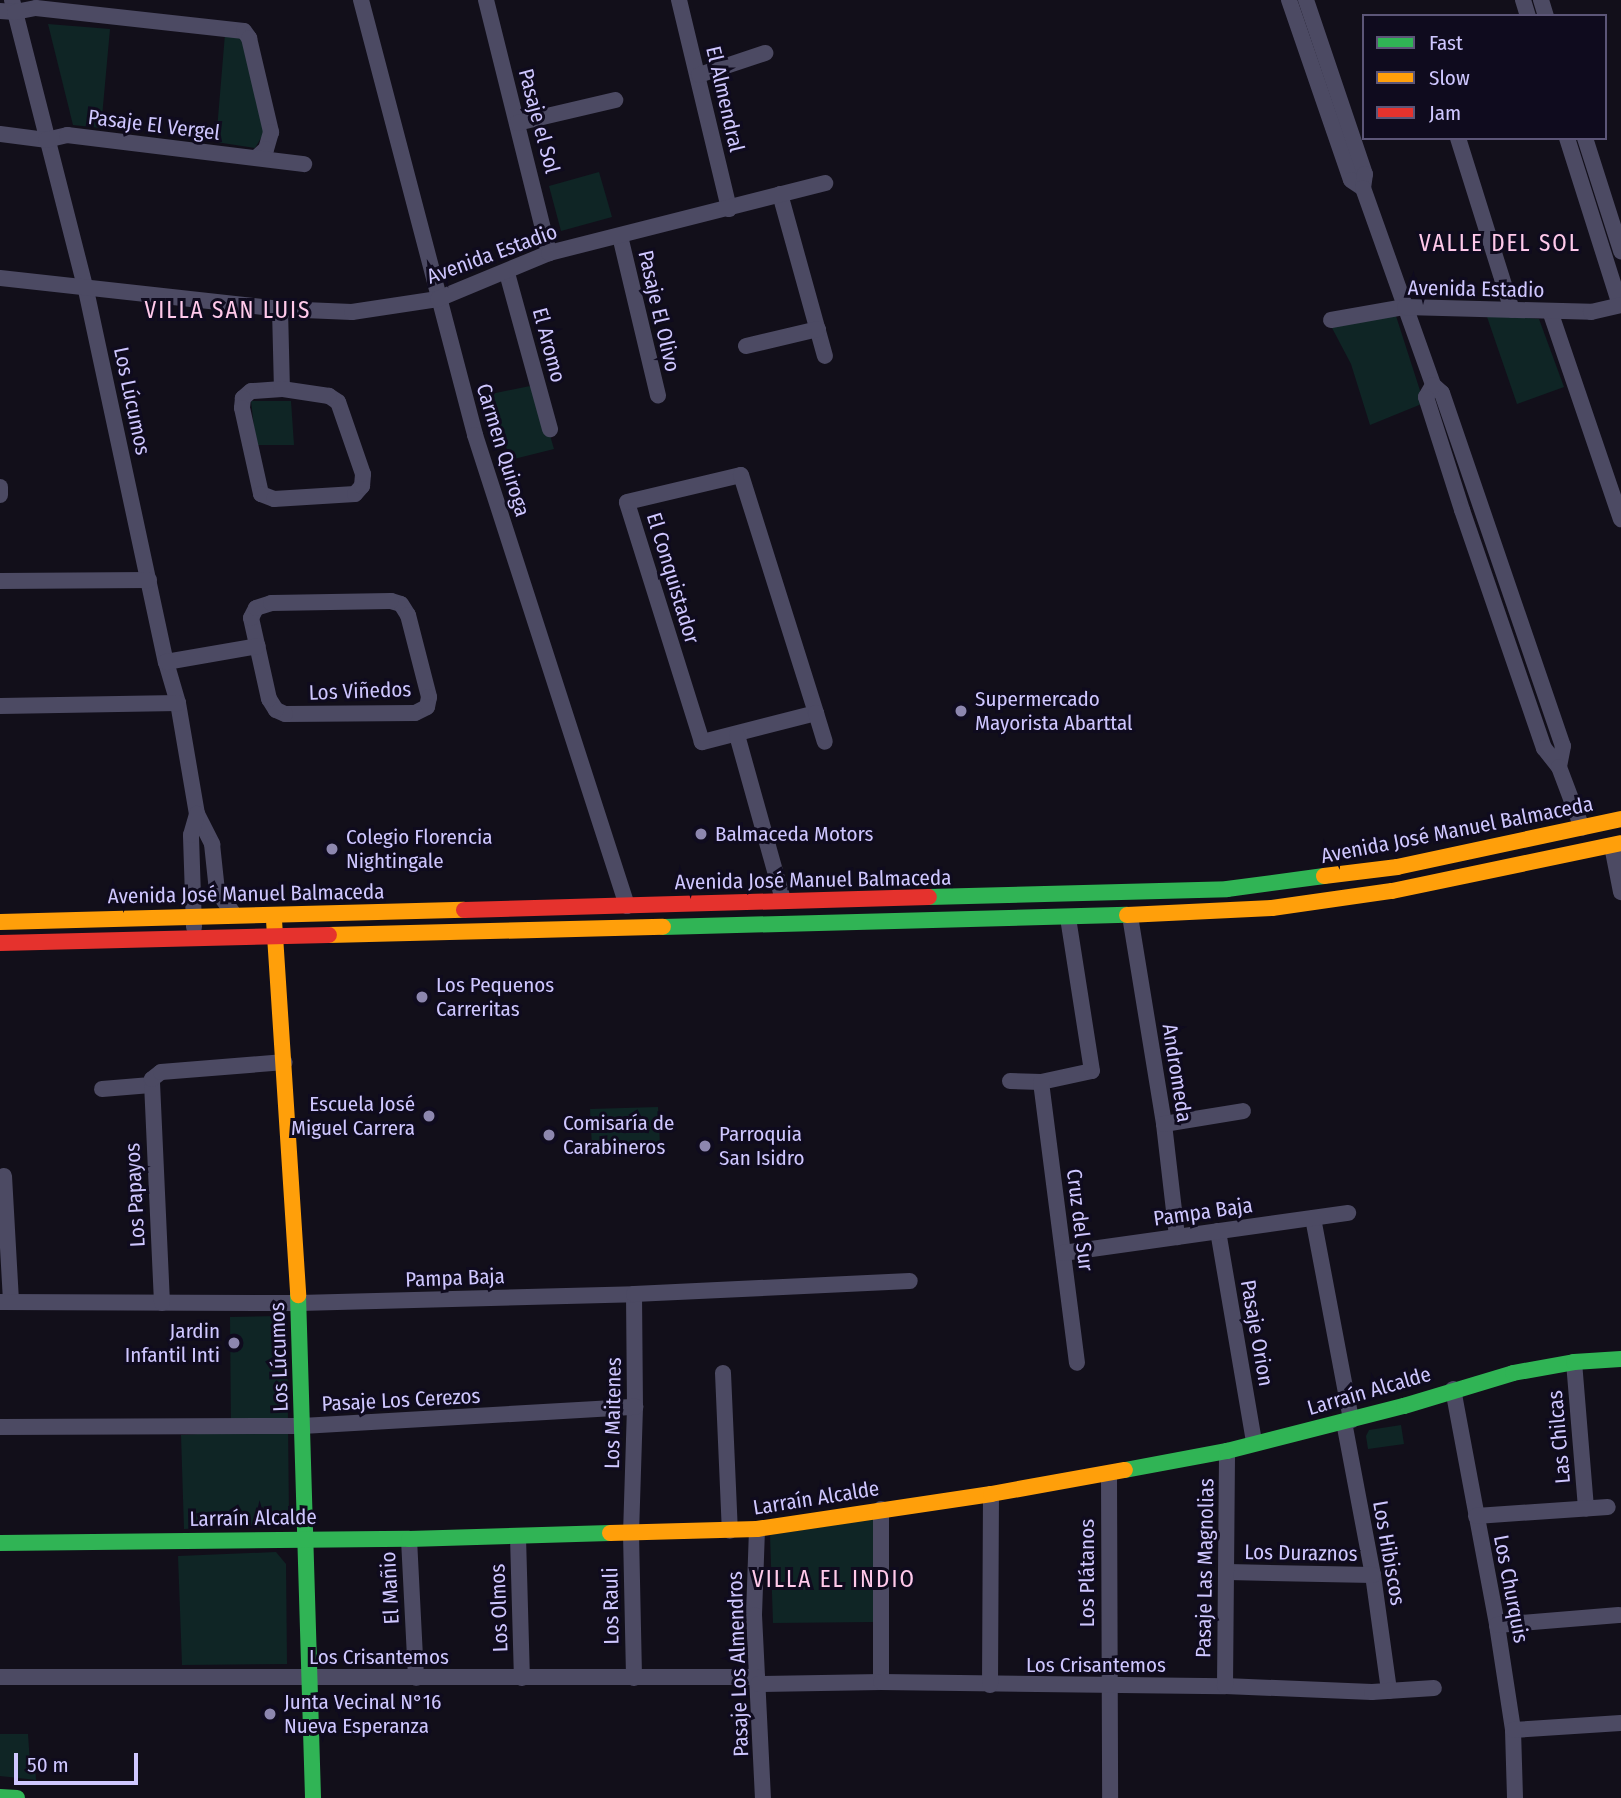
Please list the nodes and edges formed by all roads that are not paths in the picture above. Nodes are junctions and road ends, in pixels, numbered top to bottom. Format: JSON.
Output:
{"nodes":[{"id":1,"x":361,"y":0,"type":"edge"},
{"id":2,"x":486,"y":0,"type":"edge"},
{"id":3,"x":679,"y":0,"type":"edge"},
{"id":4,"x":1289,"y":0,"type":"edge"},
{"id":5,"x":1306,"y":0,"type":"edge"},
{"id":6,"x":9,"y":8,"type":"edge"},
{"id":7,"x":765,"y":53,"type":"dead end"},
{"id":8,"x":1320,"y":67,"type":"junction"},
{"id":9,"x":699,"y":75,"type":"junction"},
{"id":10,"x":615,"y":100,"type":"dead end"},
{"id":11,"x":517,"y":123,"type":"junction"},
{"id":12,"x":0,"y":134,"type":"edge"},
{"id":13,"x":46,"y":140,"type":"junction"},
{"id":14,"x":1459,"y":140,"type":"edge"},
{"id":15,"x":1568,"y":140,"type":"edge"},
{"id":16,"x":1586,"y":140,"type":"edge"},
{"id":17,"x":256,"y":158,"type":"junction"},
{"id":18,"x":304,"y":164,"type":"dead end"},
{"id":19,"x":824,"y":183,"type":"dead end"},
{"id":20,"x":780,"y":194,"type":"junction"},
{"id":21,"x":729,"y":209,"type":"junction"},
{"id":22,"x":620,"y":236,"type":"junction"},
{"id":23,"x":1621,"y":251,"type":"edge"},
{"id":24,"x":549,"y":253,"type":"junction"},
{"id":25,"x":507,"y":273,"type":"junction"},
{"id":26,"x":0,"y":278,"type":"edge"},
{"id":27,"x":86,"y":290,"type":"junction"},
{"id":28,"x":438,"y":299,"type":"junction"},
{"id":29,"x":1621,"y":305,"type":"edge"},
{"id":30,"x":1405,"y":307,"type":"junction"},
{"id":31,"x":280,"y":309,"type":"junction"},
{"id":32,"x":1512,"y":310,"type":"junction"},
{"id":33,"x":1550,"y":311,"type":"junction"},
{"id":34,"x":1331,"y":320,"type":"dead end"},
{"id":35,"x":818,"y":329,"type":"junction"},
{"id":36,"x":746,"y":346,"type":"dead end"},
{"id":37,"x":825,"y":356,"type":"dead end"},
{"id":38,"x":1433,"y":385,"type":"junction"},
{"id":39,"x":282,"y":389,"type":"junction"},
{"id":40,"x":658,"y":396,"type":"dead end"},
{"id":41,"x":550,"y":429,"type":"dead end"},
{"id":42,"x":0,"y":487,"type":"edge"},
{"id":43,"x":0,"y":495,"type":"edge"},
{"id":44,"x":1478,"y":505,"type":"junction"},
{"id":45,"x":1462,"y":510,"type":"junction"},
{"id":46,"x":1621,"y":519,"type":"edge"},
{"id":47,"x":149,"y":580,"type":"junction"},
{"id":48,"x":0,"y":581,"type":"edge"},
{"id":49,"x":1517,"y":618,"type":"junction"},
{"id":50,"x":1501,"y":624,"type":"junction"},
{"id":51,"x":258,"y":646,"type":"junction"},
{"id":52,"x":166,"y":662,"type":"junction"},
{"id":53,"x":178,"y":703,"type":"junction"},
{"id":54,"x":0,"y":706,"type":"edge"},
{"id":55,"x":816,"y":713,"type":"junction"},
{"id":56,"x":737,"y":734,"type":"junction"},
{"id":57,"x":825,"y":742,"type":"dead end"},
{"id":58,"x":1559,"y":767,"type":"junction"},
{"id":59,"x":197,"y":814,"type":"junction"},
{"id":60,"x":1621,"y":819,"type":"edge"},
{"id":61,"x":1582,"y":828,"type":"junction"},
{"id":62,"x":1616,"y":844,"type":"edge"},
{"id":63,"x":1621,"y":892,"type":"edge"},
{"id":64,"x":783,"y":900,"type":"junction"},
{"id":65,"x":627,"y":906,"type":"junction"},
{"id":66,"x":234,"y":914,"type":"junction"},
{"id":67,"x":194,"y":915,"type":"junction"},
{"id":68,"x":274,"y":916,"type":"junction"},
{"id":69,"x":1130,"y":916,"type":"junction"},
{"id":70,"x":1068,"y":918,"type":"junction"},
{"id":71,"x":0,"y":922,"type":"edge"},
{"id":72,"x":276,"y":937,"type":"junction"},
{"id":73,"x":193,"y":940,"type":"junction"},
{"id":74,"x":0,"y":943,"type":"edge"},
{"id":75,"x":285,"y":1062,"type":"junction"},
{"id":76,"x":1010,"y":1081,"type":"dead end"},
{"id":77,"x":1041,"y":1082,"type":"junction"},
{"id":78,"x":151,"y":1085,"type":"junction"},
{"id":79,"x":102,"y":1089,"type":"dead end"},
{"id":80,"x":1243,"y":1111,"type":"dead end"},
{"id":81,"x":1164,"y":1124,"type":"junction"},
{"id":82,"x":4,"y":1176,"type":"dead end"},
{"id":83,"x":1348,"y":1213,"type":"dead end"},
{"id":84,"x":1313,"y":1218,"type":"junction"},
{"id":85,"x":1218,"y":1231,"type":"junction"},
{"id":86,"x":1177,"y":1237,"type":"junction"},
{"id":87,"x":1063,"y":1253,"type":"junction"},
{"id":88,"x":910,"y":1281,"type":"dead end"},
{"id":89,"x":634,"y":1294,"type":"junction"},
{"id":90,"x":6,"y":1302,"type":"edge"},
{"id":91,"x":162,"y":1303,"type":"junction"},
{"id":92,"x":299,"y":1303,"type":"junction"},
{"id":93,"x":1621,"y":1360,"type":"edge"},
{"id":94,"x":1574,"y":1362,"type":"junction"},
{"id":95,"x":1077,"y":1363,"type":"dead end"},
{"id":96,"x":723,"y":1373,"type":"dead end"},
{"id":97,"x":1453,"y":1389,"type":"junction"},
{"id":98,"x":635,"y":1407,"type":"junction"},
{"id":99,"x":1347,"y":1421,"type":"junction"},
{"id":100,"x":302,"y":1426,"type":"junction"},
{"id":101,"x":0,"y":1427,"type":"edge"},
{"id":102,"x":1255,"y":1442,"type":"junction"},
{"id":103,"x":1227,"y":1451,"type":"junction"},
{"id":104,"x":1109,"y":1474,"type":"junction"},
{"id":105,"x":991,"y":1494,"type":"junction"},
{"id":106,"x":1608,"y":1507,"type":"dead end"},
{"id":107,"x":881,"y":1509,"type":"junction"},
{"id":108,"x":1586,"y":1509,"type":"junction"},
{"id":109,"x":1476,"y":1516,"type":"junction"},
{"id":110,"x":757,"y":1529,"type":"junction"},
{"id":111,"x":730,"y":1531,"type":"junction"},
{"id":112,"x":631,"y":1533,"type":"junction"},
{"id":113,"x":518,"y":1537,"type":"junction"},
{"id":114,"x":304,"y":1538,"type":"junction"},
{"id":115,"x":409,"y":1539,"type":"junction"},
{"id":116,"x":0,"y":1543,"type":"edge"},
{"id":117,"x":1228,"y":1572,"type":"junction"},
{"id":118,"x":1373,"y":1575,"type":"junction"},
{"id":119,"x":1619,"y":1615,"type":"dead end"},
{"id":120,"x":1497,"y":1625,"type":"junction"},
{"id":121,"x":0,"y":1677,"type":"edge"},
{"id":122,"x":415,"y":1678,"type":"junction"},
{"id":123,"x":522,"y":1678,"type":"junction"},
{"id":124,"x":634,"y":1678,"type":"junction"},
{"id":125,"x":308,"y":1679,"type":"junction"},
{"id":126,"x":758,"y":1680,"type":"junction"},
{"id":127,"x":881,"y":1682,"type":"junction"},
{"id":128,"x":990,"y":1685,"type":"junction"},
{"id":129,"x":1108,"y":1686,"type":"junction"},
{"id":130,"x":1225,"y":1686,"type":"junction"},
{"id":131,"x":1434,"y":1688,"type":"dead end"},
{"id":132,"x":1389,"y":1691,"type":"junction"},
{"id":133,"x":1621,"y":1723,"type":"edge"},
{"id":134,"x":1513,"y":1730,"type":"junction"},
{"id":135,"x":0,"y":1797,"type":"edge"},
{"id":136,"x":17,"y":1798,"type":"edge"},
{"id":137,"x":313,"y":1798,"type":"edge"},
{"id":138,"x":763,"y":1798,"type":"edge"},
{"id":139,"x":1110,"y":1798,"type":"edge"},
{"id":140,"x":1515,"y":1798,"type":"edge"}],
"edges":[{"from":1,"to":28,"type":"street","name":"Carmen Quiroga"},
{"from":2,"to":11,"type":"street","name":"Pasaje el Sol"},
{"from":3,"to":9,"type":"street","name":"El Almendral"},
{"from":4,"to":8,"type":"street"},
{"from":5,"to":8,"type":"street"},
{"from":6,"to":13,"type":"street","name":"Los Lúcumos"},
{"from":6,"to":17,"type":"street"},
{"from":7,"to":9,"type":"street"},
{"from":8,"to":30,"type":"street"},
{"from":9,"to":21,"type":"street","name":"El Almendral"},
{"from":10,"to":11,"type":"street"},
{"from":11,"to":24,"type":"street","name":"Pasaje el Sol"},
{"from":12,"to":13,"type":"street","name":"Pasaje El Vergel"},
{"from":13,"to":17,"type":"street","name":"Pasaje El Vergel"},
{"from":13,"to":27,"type":"street","name":"Los Lúcumos"},
{"from":14,"to":32,"type":"street"},
{"from":15,"to":29,"type":"street"},
{"from":16,"to":23,"type":"street"},
{"from":17,"to":18,"type":"street","name":"Pasaje El Vergel"},
{"from":19,"to":20,"type":"street","name":"Avenida Estadio"},
{"from":20,"to":21,"type":"street","name":"Avenida Estadio"},
{"from":20,"to":35,"type":"street"},
{"from":21,"to":22,"type":"street","name":"Avenida Estadio"},
{"from":22,"to":24,"type":"street","name":"Avenida Estadio"},
{"from":22,"to":40,"type":"street","name":"Pasaje El Olivo"},
{"from":24,"to":25,"type":"street","name":"Avenida Estadio"},
{"from":25,"to":28,"type":"street","name":"Avenida Estadio"},
{"from":25,"to":41,"type":"street","name":"El Aromo"},
{"from":26,"to":27,"type":"street","name":"Avenida Estadio"},
{"from":27,"to":31,"type":"street","name":"Avenida Estadio"},
{"from":27,"to":47,"type":"street","name":"Los Lúcumos"},
{"from":28,"to":31,"type":"street","name":"Avenida Estadio"},
{"from":28,"to":65,"type":"street","name":"Carmen Quiroga"},
{"from":29,"to":33,"type":"street","name":"Avenida Estadio"},
{"from":30,"to":32,"type":"street","name":"Avenida Estadio"},
{"from":30,"to":34,"type":"street","name":"Avenida Estadio"},
{"from":30,"to":38,"type":"street"},
{"from":31,"to":39,"type":"street"},
{"from":32,"to":33,"type":"street","name":"Avenida Estadio"},
{"from":33,"to":46,"type":"street"},
{"from":35,"to":36,"type":"street"},
{"from":35,"to":37,"type":"street"},
{"from":38,"to":44,"type":"street"},
{"from":38,"to":45,"type":"street"},
{"from":39,"to":39,"type":"street"},
{"from":42,"to":43,"type":"street"},
{"from":44,"to":45,"type":"street"},
{"from":44,"to":49,"type":"street"},
{"from":45,"to":50,"type":"street"},
{"from":47,"to":48,"type":"street"},
{"from":47,"to":52,"type":"street","name":"Los Lúcumos"},
{"from":49,"to":50,"type":"street"},
{"from":49,"to":58,"type":"street"},
{"from":50,"to":58,"type":"street"},
{"from":51,"to":51,"type":"street","name":"Los Viñedos"},
{"from":51,"to":52,"type":"street"},
{"from":52,"to":53,"type":"street","name":"Los Lúcumos"},
{"from":53,"to":54,"type":"street"},
{"from":53,"to":59,"type":"street","name":"Los Lúcumos"},
{"from":55,"to":56,"type":"street","name":"El Conquistador"},
{"from":55,"to":56,"type":"street","name":"El Conquistador"},
{"from":55,"to":57,"type":"street","name":"El Conquistador"},
{"from":56,"to":64,"type":"street"},
{"from":58,"to":61,"type":"street"},
{"from":59,"to":66,"type":"street","name":"Los Lúcumos"},
{"from":59,"to":67,"type":"street","name":"Los Lúcumos"},
{"from":60,"to":61,"type":"main road","name":"Avenida José Manuel Balmaceda"},
{"from":61,"to":64,"type":"main road","name":"Avenida José Manuel Balmaceda"},
{"from":62,"to":63,"type":"street"},
{"from":62,"to":69,"type":"main road","name":"Avenida José Manuel Balmaceda"},
{"from":64,"to":65,"type":"main road","name":"Avenida José Manuel Balmaceda"},
{"from":65,"to":68,"type":"main road","name":"Avenida José Manuel Balmaceda"},
{"from":66,"to":67,"type":"main road","name":"Avenida José Manuel Balmaceda"},
{"from":66,"to":68,"type":"main road","name":"Avenida José Manuel Balmaceda"},
{"from":67,"to":71,"type":"main road","name":"Avenida José Manuel Balmaceda"},
{"from":67,"to":73,"type":"street","name":"Los Lúcumos"},
{"from":68,"to":72,"type":"main road","name":"Los Lúcumos"},
{"from":69,"to":70,"type":"main road","name":"Avenida José Manuel Balmaceda"},
{"from":69,"to":81,"type":"street","name":"Andromeda"},
{"from":70,"to":72,"type":"main road","name":"Avenida José Manuel Balmaceda"},
{"from":70,"to":77,"type":"street"},
{"from":72,"to":73,"type":"main road","name":"Avenida José Manuel Balmaceda"},
{"from":72,"to":75,"type":"main road","name":"Los Lúcumos"},
{"from":73,"to":74,"type":"main road","name":"Avenida José Manuel Balmaceda"},
{"from":75,"to":78,"type":"street"},
{"from":75,"to":92,"type":"main road","name":"Los Lúcumos"},
{"from":76,"to":77,"type":"street"},
{"from":77,"to":87,"type":"street","name":"Cruz del Sur"},
{"from":78,"to":79,"type":"street"},
{"from":78,"to":91,"type":"street","name":"Los Papayos"},
{"from":80,"to":81,"type":"street"},
{"from":81,"to":86,"type":"street","name":"Andromeda"},
{"from":82,"to":90,"type":"street"},
{"from":83,"to":84,"type":"street","name":"Pampa Baja"},
{"from":84,"to":85,"type":"street","name":"Pampa Baja"},
{"from":84,"to":99,"type":"street","name":"Los Hibiscos"},
{"from":85,"to":86,"type":"street","name":"Pampa Baja"},
{"from":85,"to":102,"type":"street","name":"Pasaje Orion"},
{"from":86,"to":87,"type":"street","name":"Pampa Baja"},
{"from":87,"to":95,"type":"street","name":"Cruz del Sur"},
{"from":88,"to":89,"type":"street","name":"Pampa Baja"},
{"from":89,"to":92,"type":"street","name":"Pampa Baja"},
{"from":89,"to":98,"type":"street","name":"Los Maitenes"},
{"from":90,"to":91,"type":"street","name":"Pampa Baja"},
{"from":91,"to":92,"type":"street","name":"Pampa Baja"},
{"from":92,"to":100,"type":"main road","name":"Los Lúcumos"},
{"from":93,"to":94,"type":"main road","name":"Larraín Alcalde"},
{"from":94,"to":97,"type":"main road","name":"Larraín Alcalde"},
{"from":94,"to":108,"type":"street","name":"Las Chilcas"},
{"from":96,"to":111,"type":"street"},
{"from":97,"to":99,"type":"main road","name":"Larraín Alcalde"},
{"from":97,"to":109,"type":"street","name":"Los Churquis"},
{"from":98,"to":100,"type":"street","name":"Pasaje Los Cerezos"},
{"from":98,"to":112,"type":"street","name":"Los Maitenes"},
{"from":99,"to":102,"type":"main road","name":"Larraín Alcalde"},
{"from":99,"to":118,"type":"street","name":"Los Hibiscos"},
{"from":100,"to":101,"type":"street","name":"Pasaje Los Cerezos"},
{"from":100,"to":114,"type":"main road","name":"Los Lúcumos"},
{"from":102,"to":103,"type":"main road","name":"Larraín Alcalde"},
{"from":103,"to":104,"type":"main road","name":"Larraín Alcalde"},
{"from":103,"to":117,"type":"street","name":"Pasaje Las Magnolias"},
{"from":104,"to":105,"type":"main road","name":"Larraín Alcalde"},
{"from":104,"to":129,"type":"street","name":"Los Plátanos"},
{"from":105,"to":107,"type":"main road","name":"Larraín Alcalde"},
{"from":105,"to":128,"type":"street"},
{"from":106,"to":108,"type":"street"},
{"from":107,"to":110,"type":"main road","name":"Larraín Alcalde"},
{"from":107,"to":127,"type":"street"},
{"from":108,"to":109,"type":"street"},
{"from":109,"to":120,"type":"street","name":"Los Churquis"},
{"from":110,"to":111,"type":"main road","name":"Larraín Alcalde"},
{"from":110,"to":126,"type":"street","name":"Pasaje Los Almendros"},
{"from":111,"to":112,"type":"main road","name":"Larraín Alcalde"},
{"from":112,"to":113,"type":"main road","name":"Larraín Alcalde"},
{"from":112,"to":124,"type":"street","name":"Los Rauli"},
{"from":113,"to":115,"type":"main road","name":"Larraín Alcalde"},
{"from":113,"to":123,"type":"street","name":"Los Olmos"},
{"from":114,"to":115,"type":"main road","name":"Larraín Alcalde"},
{"from":114,"to":116,"type":"main road","name":"Larraín Alcalde"},
{"from":114,"to":125,"type":"main road","name":"Los Lúcumos"},
{"from":115,"to":122,"type":"street","name":"El Mañio"},
{"from":117,"to":118,"type":"street","name":"Los Duraznos"},
{"from":117,"to":130,"type":"street","name":"Pasaje Las Magnolias"},
{"from":118,"to":132,"type":"street","name":"Los Hibiscos"},
{"from":119,"to":120,"type":"street"},
{"from":120,"to":134,"type":"street","name":"Los Churquis"},
{"from":121,"to":125,"type":"street","name":"Los Crisantemos"},
{"from":122,"to":123,"type":"street","name":"Los Crisantemos"},
{"from":122,"to":125,"type":"street","name":"Los Crisantemos"},
{"from":123,"to":124,"type":"street","name":"Los Crisantemos"},
{"from":124,"to":126,"type":"street","name":"Los Crisantemos"},
{"from":125,"to":137,"type":"main road","name":"Los Lúcumos"},
{"from":126,"to":127,"type":"street","name":"Los Crisantemos"},
{"from":126,"to":138,"type":"street","name":"Pasaje Los Almendros"},
{"from":127,"to":128,"type":"street","name":"Los Crisantemos"},
{"from":128,"to":129,"type":"street","name":"Los Crisantemos"},
{"from":129,"to":130,"type":"street","name":"Los Crisantemos"},
{"from":129,"to":139,"type":"street","name":"Los Plátanos"},
{"from":130,"to":132,"type":"street","name":"Los Crisantemos"},
{"from":131,"to":132,"type":"street","name":"Los Crisantemos"},
{"from":133,"to":134,"type":"street"},
{"from":134,"to":140,"type":"street","name":"Los Churquis"},
{"from":135,"to":136,"type":"main road"}]}
